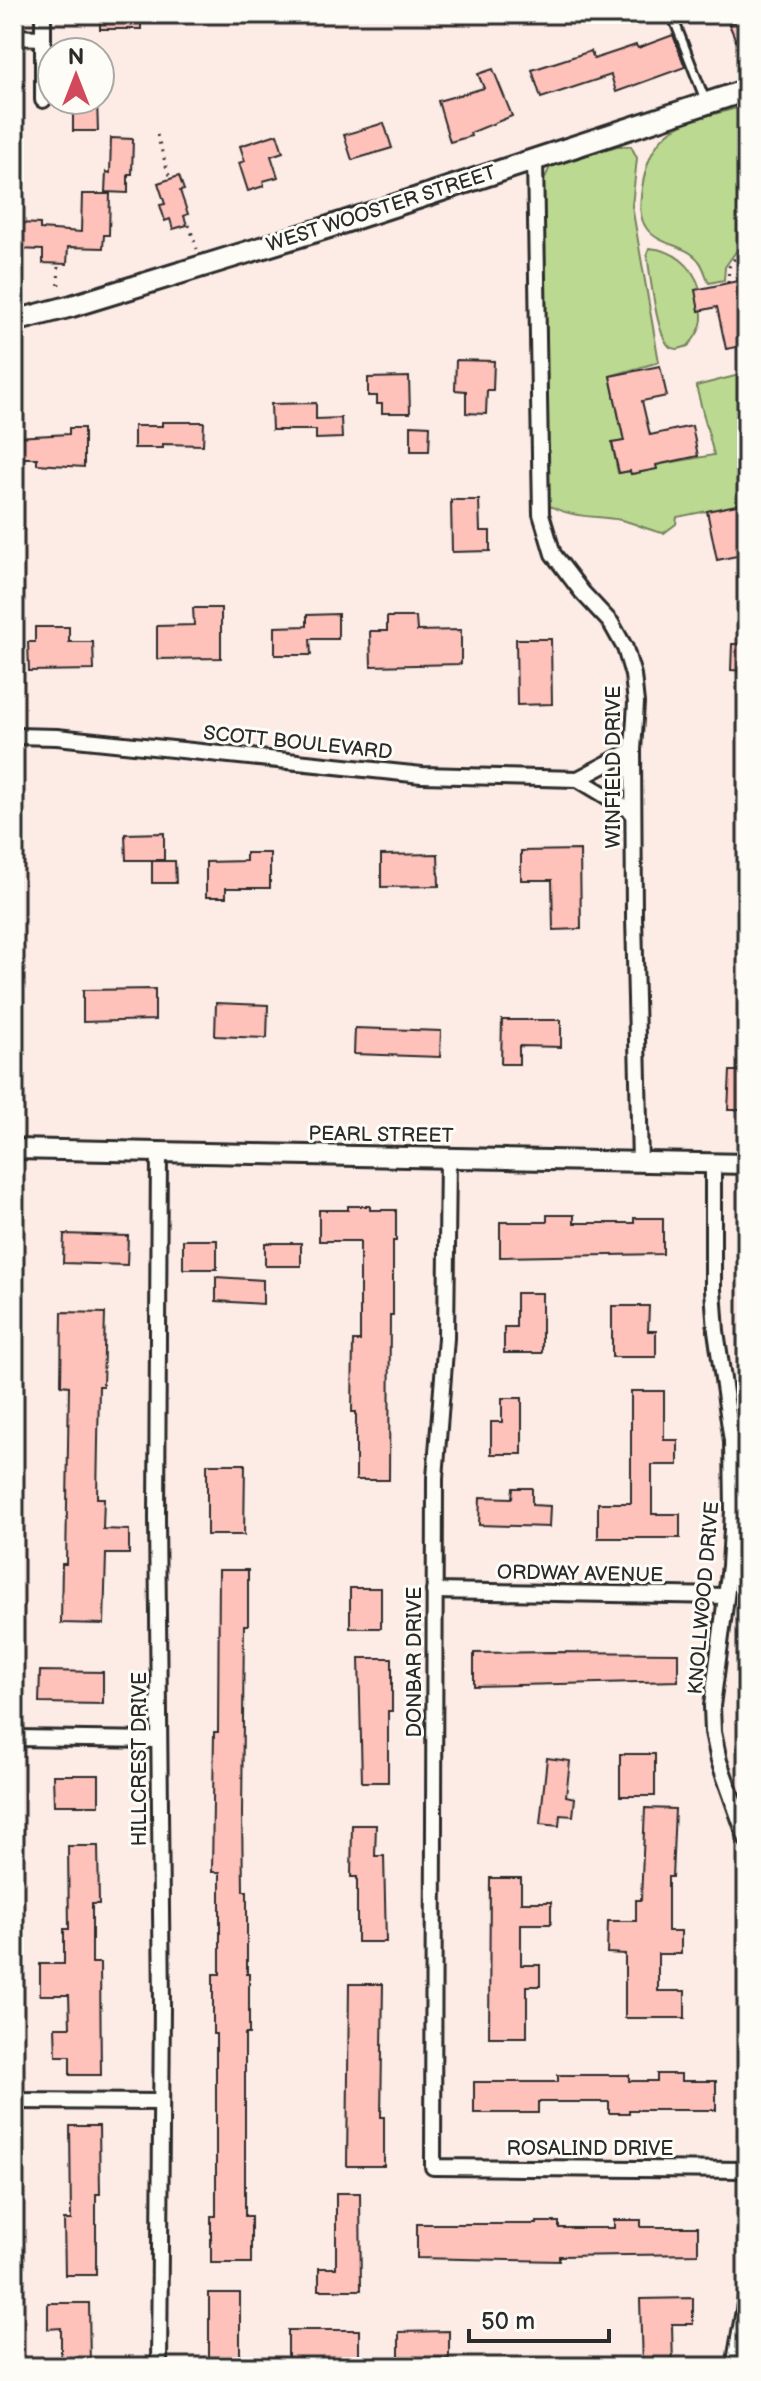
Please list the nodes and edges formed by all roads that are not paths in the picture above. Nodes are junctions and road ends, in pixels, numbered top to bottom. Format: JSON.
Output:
{"nodes":[{"id":1,"x":43,"y":14,"type":"edge"},
{"id":2,"x":667,"y":14,"type":"edge"},
{"id":3,"x":43,"y":36,"type":"edge"},
{"id":4,"x":14,"y":37,"type":"edge"},
{"id":5,"x":36,"y":38,"type":"edge"},
{"id":6,"x":747,"y":90,"type":"edge"},
{"id":7,"x":707,"y":104,"type":"junction"},
{"id":8,"x":535,"y":160,"type":"junction"},
{"id":9,"x":14,"y":321,"type":"edge"},
{"id":10,"x":14,"y":736,"type":"edge"},
{"id":11,"x":633,"y":750,"type":"junction"},
{"id":12,"x":578,"y":779,"type":"junction"},
{"id":13,"x":633,"y":812,"type":"junction"},
{"id":14,"x":14,"y":1149,"type":"edge"},
{"id":15,"x":159,"y":1151,"type":"junction"},
{"id":16,"x":448,"y":1157,"type":"junction"},
{"id":17,"x":640,"y":1162,"type":"junction"},
{"id":18,"x":713,"y":1163,"type":"junction"},
{"id":19,"x":747,"y":1164,"type":"edge"},
{"id":20,"x":730,"y":1566,"type":"junction"},
{"id":21,"x":747,"y":1569,"type":"edge"},
{"id":22,"x":434,"y":1591,"type":"junction"},
{"id":23,"x":726,"y":1596,"type":"junction"},
{"id":24,"x":14,"y":1738,"type":"edge"},
{"id":25,"x":158,"y":1740,"type":"junction"},
{"id":26,"x":747,"y":1840,"type":"edge"},
{"id":27,"x":14,"y":2101,"type":"edge"},
{"id":28,"x":161,"y":2102,"type":"junction"},
{"id":29,"x":433,"y":2167,"type":"joint"},
{"id":30,"x":747,"y":2170,"type":"edge"},
{"id":31,"x":747,"y":2293,"type":"edge"},
{"id":32,"x":159,"y":2367,"type":"edge"},
{"id":33,"x":734,"y":2367,"type":"edge"}],
"edges":[{"from":1,"to":3,"type":"street"},
{"from":2,"to":7,"type":"lane"},
{"from":4,"to":5,"type":"street"},
{"from":6,"to":7,"type":"main road","name":"WEST WOOSTER STREET"},
{"from":7,"to":8,"type":"main road","name":"WEST WOOSTER STREET"},
{"from":8,"to":9,"type":"main road","name":"WEST WOOSTER STREET"},
{"from":8,"to":11,"type":"street","name":"WINFIELD DRIVE"},
{"from":10,"to":12,"type":"street","name":"SCOTT BOULEVARD"},
{"from":11,"to":12,"type":"street","name":"SCOTT BOULEVARD"},
{"from":11,"to":13,"type":"street","name":"WINFIELD DRIVE"},
{"from":12,"to":13,"type":"street","name":"SCOTT BOULEVARD"},
{"from":13,"to":17,"type":"street","name":"WINFIELD DRIVE"},
{"from":14,"to":15,"type":"street","name":"PEARL STREET"},
{"from":15,"to":16,"type":"street","name":"PEARL STREET"},
{"from":15,"to":25,"type":"street","name":"HILLCREST DRIVE"},
{"from":16,"to":17,"type":"street","name":"PEARL STREET"},
{"from":16,"to":22,"type":"street","name":"DONBAR DRIVE"},
{"from":17,"to":18,"type":"street","name":"PEARL STREET"},
{"from":18,"to":19,"type":"street","name":"PEARL STREET"},
{"from":18,"to":20,"type":"street","name":"KNOLLWOOD DRIVE"},
{"from":20,"to":21,"type":"street"},
{"from":20,"to":23,"type":"street","name":"KNOLLWOOD DRIVE"},
{"from":22,"to":23,"type":"street","name":"ORDWAY AVENUE"},
{"from":22,"to":29,"type":"street","name":"DONBAR DRIVE"},
{"from":23,"to":26,"type":"street","name":"KNOLLWOOD DRIVE"},
{"from":24,"to":25,"type":"street"},
{"from":25,"to":28,"type":"street","name":"HILLCREST DRIVE"},
{"from":27,"to":28,"type":"street"},
{"from":28,"to":32,"type":"street","name":"HILLCREST DRIVE"},
{"from":29,"to":30,"type":"street","name":"ROSALIND DRIVE"},
{"from":31,"to":33,"type":"street"}]}
